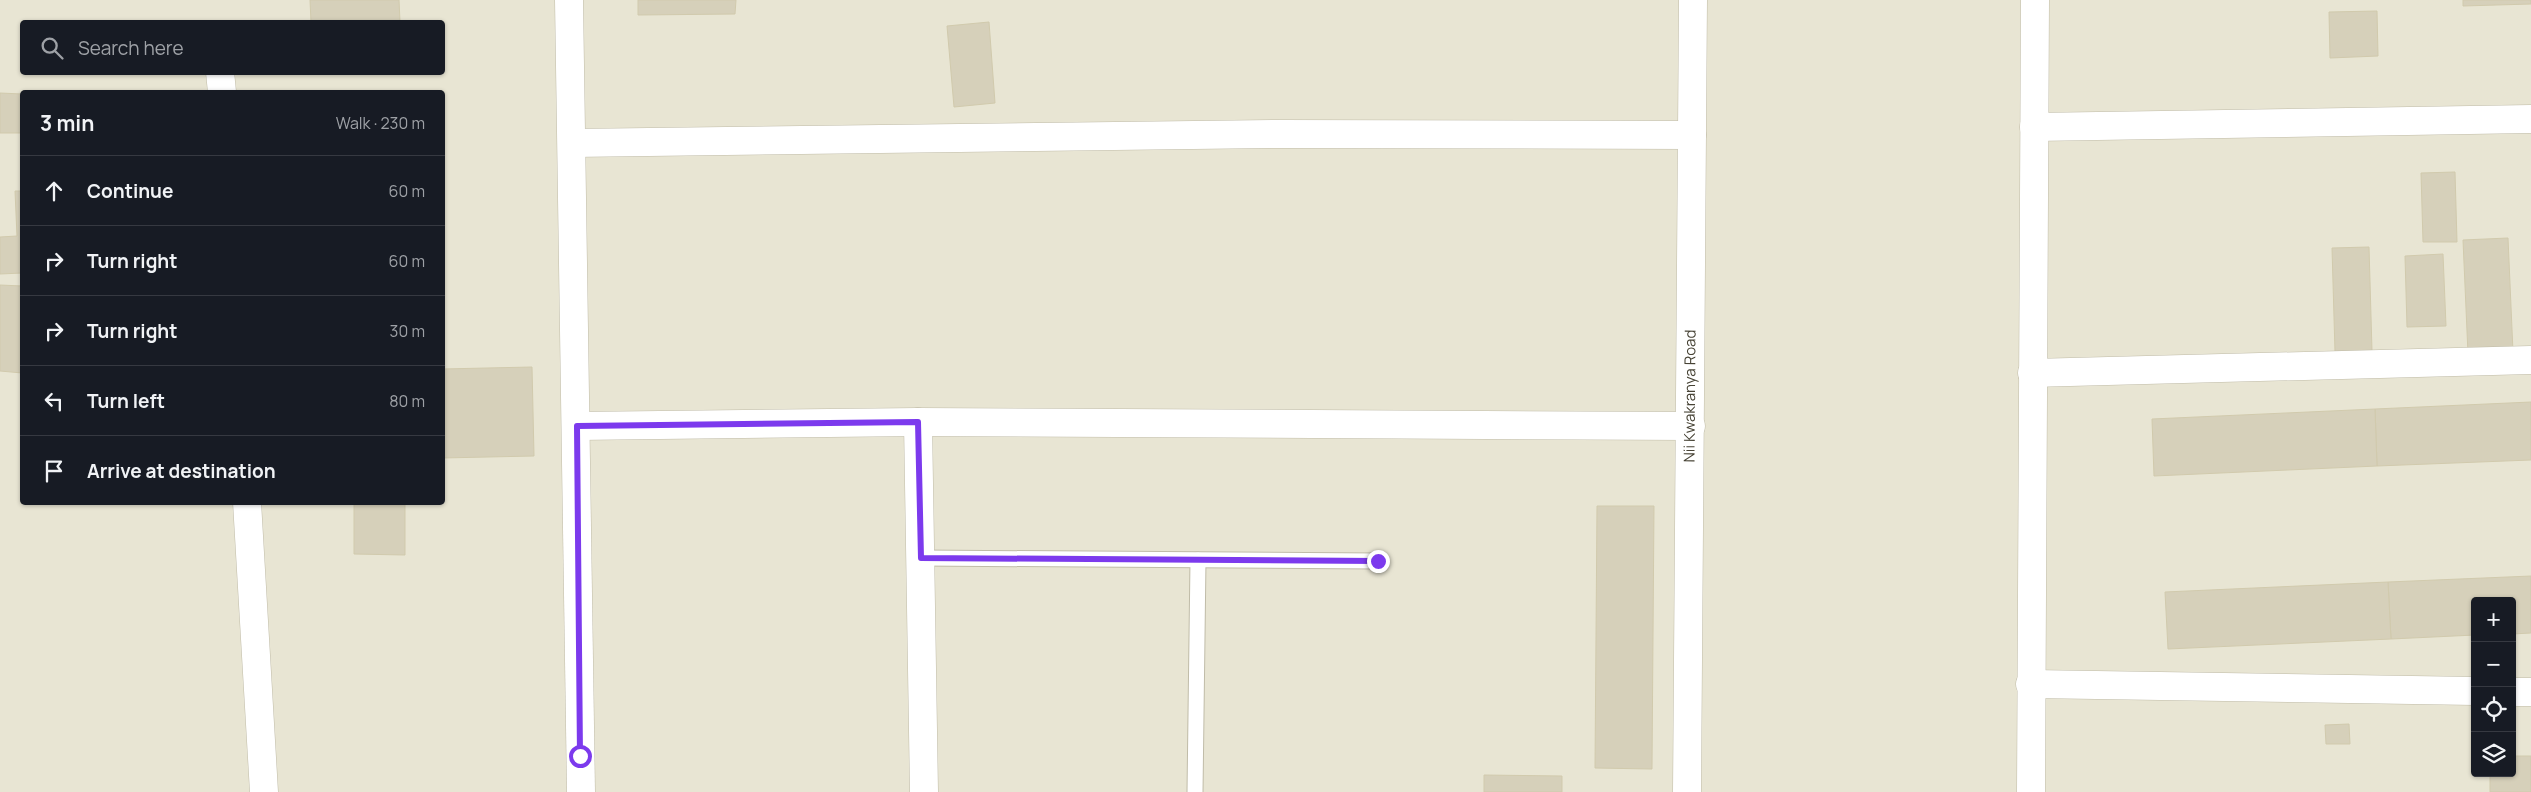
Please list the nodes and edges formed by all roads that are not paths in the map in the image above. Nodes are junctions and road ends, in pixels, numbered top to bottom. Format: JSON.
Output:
{"nodes":[{"id":1,"x":569,"y":0,"type":"edge"},
{"id":2,"x":1693,"y":0,"type":"edge"},
{"id":3,"x":2035,"y":0,"type":"edge"},
{"id":4,"x":220,"y":75,"type":"edge"},
{"id":5,"x":222,"y":90,"type":"edge"},
{"id":6,"x":2531,"y":119,"type":"edge"},
{"id":7,"x":2034,"y":128,"type":"junction"},
{"id":8,"x":1692,"y":135,"type":"junction"},
{"id":9,"x":572,"y":143,"type":"junction"},
{"id":10,"x":2531,"y":360,"type":"edge"},
{"id":11,"x":2032,"y":373,"type":"junction"},
{"id":12,"x":918,"y":422,"type":"junction"},
{"id":13,"x":577,"y":426,"type":"junction"},
{"id":14,"x":1691,"y":426,"type":"junction"},
{"id":15,"x":247,"y":505,"type":"edge"},
{"id":16,"x":921,"y":558,"type":"junction"},
{"id":17,"x":1198,"y":560,"type":"junction"},
{"id":18,"x":1378,"y":561,"type":"dead end"},
{"id":19,"x":2030,"y":684,"type":"junction"},
{"id":20,"x":2471,"y":691,"type":"edge"},
{"id":21,"x":2516,"y":692,"type":"edge"},
{"id":22,"x":2531,"y":692,"type":"edge"},
{"id":23,"x":264,"y":792,"type":"edge"},
{"id":24,"x":581,"y":792,"type":"edge"},
{"id":25,"x":924,"y":792,"type":"edge"},
{"id":26,"x":1195,"y":792,"type":"edge"},
{"id":27,"x":1687,"y":792,"type":"edge"},
{"id":28,"x":2031,"y":792,"type":"edge"}],
"edges":[{"from":1,"to":9,"type":"street"},
{"from":2,"to":8,"type":"street","name":"Nii Kwakranya Road"},
{"from":3,"to":7,"type":"street"},
{"from":4,"to":5,"type":"street"},
{"from":6,"to":7,"type":"street"},
{"from":7,"to":11,"type":"street"},
{"from":8,"to":9,"type":"street"},
{"from":8,"to":14,"type":"street","name":"Nii Kwakranya Road"},
{"from":9,"to":13,"type":"street"},
{"from":10,"to":11,"type":"street"},
{"from":11,"to":19,"type":"street"},
{"from":12,"to":13,"type":"street"},
{"from":12,"to":14,"type":"street"},
{"from":12,"to":16,"type":"street"},
{"from":13,"to":24,"type":"street"},
{"from":14,"to":27,"type":"street","name":"Nii Kwakranya Road"},
{"from":15,"to":23,"type":"street"},
{"from":16,"to":17,"type":"lane"},
{"from":16,"to":25,"type":"street"},
{"from":17,"to":18,"type":"lane"},
{"from":17,"to":26,"type":"lane"},
{"from":19,"to":20,"type":"street"},
{"from":19,"to":28,"type":"street"},
{"from":21,"to":22,"type":"street"}]}
